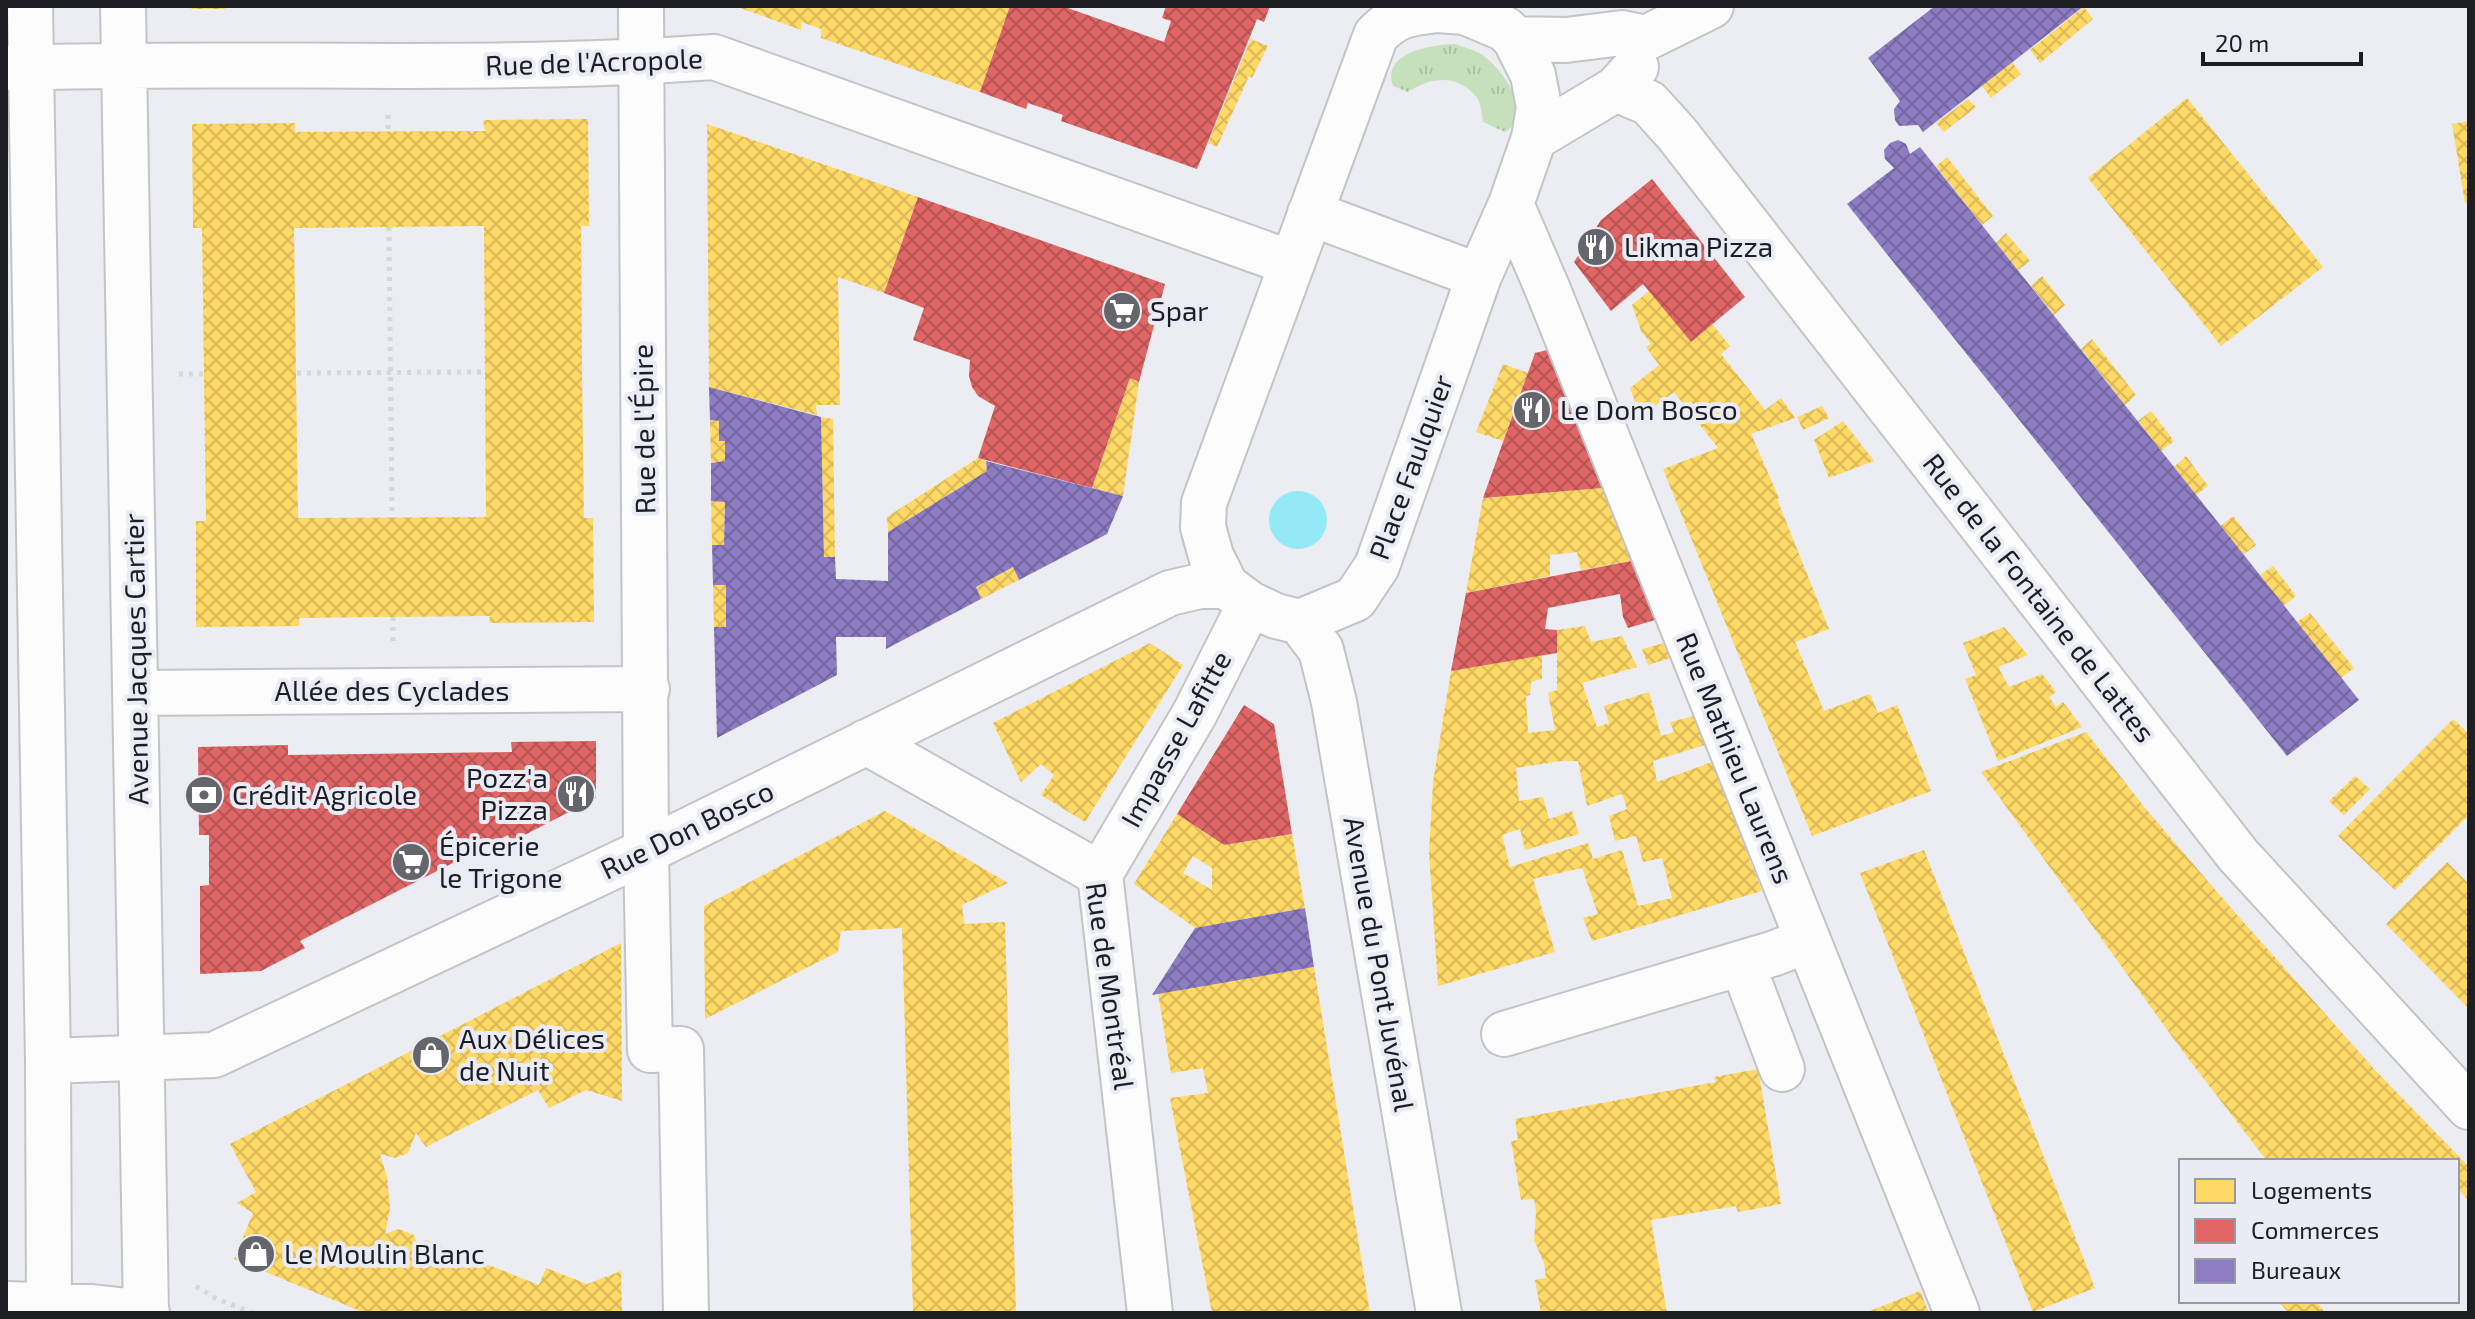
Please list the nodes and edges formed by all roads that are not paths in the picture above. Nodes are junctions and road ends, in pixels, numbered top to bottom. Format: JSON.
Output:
{"nodes":[{"id":1,"x":30,"y":6,"type":"edge"},
{"id":2,"x":123,"y":6,"type":"edge"},
{"id":3,"x":641,"y":6,"type":"edge"},
{"id":4,"x":1711,"y":6,"type":"edge"},
{"id":5,"x":1398,"y":11,"type":"edge"},
{"id":6,"x":1652,"y":22,"type":"edge"},
{"id":7,"x":1515,"y":39,"type":"junction"},
{"id":8,"x":641,"y":62,"type":"junction"},
{"id":9,"x":124,"y":67,"type":"junction"},
{"id":10,"x":18,"y":68,"type":"edge"},
{"id":11,"x":1616,"y":89,"type":"junction"},
{"id":12,"x":1534,"y":138,"type":"junction"},
{"id":13,"x":1511,"y":204,"type":"junction"},
{"id":14,"x":1310,"y":213,"type":"junction"},
{"id":15,"x":1291,"y":263,"type":"junction"},
{"id":16,"x":1479,"y":276,"type":"junction"},
{"id":17,"x":20,"y":382,"type":"edge"},
{"id":18,"x":1238,"y":595,"type":"junction"},
{"id":19,"x":1300,"y":622,"type":"junction"},
{"id":20,"x":647,"y":689,"type":"junction"},
{"id":21,"x":137,"y":693,"type":"junction"},
{"id":22,"x":866,"y":742,"type":"junction"},
{"id":23,"x":646,"y":851,"type":"junction"},
{"id":24,"x":1100,"y":874,"type":"junction"},
{"id":25,"x":1808,"y":940,"type":"junction"},
{"id":26,"x":1742,"y":963,"type":"junction"},
{"id":27,"x":1504,"y":1034,"type":"dead end"},
{"id":28,"x":143,"y":1058,"type":"junction"},
{"id":29,"x":48,"y":1061,"type":"junction"},
{"id":30,"x":1782,"y":1069,"type":"dead end"},
{"id":31,"x":2469,"y":1107,"type":"edge"},
{"id":32,"x":6,"y":1304,"type":"edge"},
{"id":33,"x":49,"y":1309,"type":"edge"},
{"id":34,"x":146,"y":1313,"type":"edge"},
{"id":35,"x":686,"y":1313,"type":"edge"},
{"id":36,"x":1150,"y":1313,"type":"edge"},
{"id":37,"x":1439,"y":1313,"type":"edge"},
{"id":38,"x":1957,"y":1313,"type":"edge"}],
"edges":[{"from":1,"to":10,"type":"street"},
{"from":2,"to":9,"type":"street","name":"Avenue Jacques Cartier"},
{"from":3,"to":8,"type":"street","name":"Rue de l'Épire"},
{"from":4,"to":6,"type":"street"},
{"from":5,"to":7,"type":"street"},
{"from":5,"to":14,"type":"street"},
{"from":6,"to":7,"type":"street"},
{"from":6,"to":11,"type":"street"},
{"from":7,"to":12,"type":"street","name":"Place Faulquier"},
{"from":8,"to":9,"type":"street","name":"Rue de l'Acropole"},
{"from":8,"to":15,"type":"street","name":"Rue de l'Acropole"},
{"from":8,"to":20,"type":"street","name":"Rue de l'Épire"},
{"from":9,"to":10,"type":"street","name":"Rue de l'Acropole"},
{"from":9,"to":21,"type":"street","name":"Avenue Jacques Cartier"},
{"from":10,"to":17,"type":"street"},
{"from":11,"to":12,"type":"street"},
{"from":11,"to":31,"type":"street","name":"Rue de la Fontaine de Lattes"},
{"from":12,"to":13,"type":"street","name":"Place Faulquier"},
{"from":13,"to":16,"type":"street","name":"Place Faulquier"},
{"from":13,"to":25,"type":"street","name":"Rue Mathieu Laurens"},
{"from":14,"to":15,"type":"street"},
{"from":14,"to":16,"type":"street"},
{"from":15,"to":18,"type":"street"},
{"from":16,"to":19,"type":"street","name":"Place Faulquier"},
{"from":17,"to":29,"type":"street"},
{"from":18,"to":19,"type":"street"},
{"from":18,"to":22,"type":"street","name":"Rue Don Bosco"},
{"from":18,"to":24,"type":"street","name":"Impasse Lafitte"},
{"from":19,"to":37,"type":"street","name":"Avenue du Pont Juvénal"},
{"from":20,"to":21,"type":"street","name":"Allée des Cyclades"},
{"from":20,"to":23,"type":"street","name":"Rue de l'Épire"},
{"from":21,"to":28,"type":"street","name":"Avenue Jacques Cartier"},
{"from":22,"to":23,"type":"street","name":"Rue Don Bosco"},
{"from":22,"to":24,"type":"street","name":"Rue de Montréal"},
{"from":23,"to":28,"type":"street","name":"Rue Don Bosco"},
{"from":23,"to":35,"type":"street","name":"Rue de l'Épire"},
{"from":24,"to":36,"type":"street","name":"Rue de Montréal"},
{"from":25,"to":26,"type":"street"},
{"from":25,"to":38,"type":"street","name":"Rue Mathieu Laurens"},
{"from":26,"to":27,"type":"street"},
{"from":26,"to":30,"type":"street"},
{"from":28,"to":29,"type":"street","name":"Rue Don Bosco"},
{"from":28,"to":34,"type":"street","name":"Avenue Jacques Cartier"},
{"from":29,"to":33,"type":"street"},
{"from":32,"to":33,"type":"street"},
{"from":33,"to":34,"type":"street"}]}
